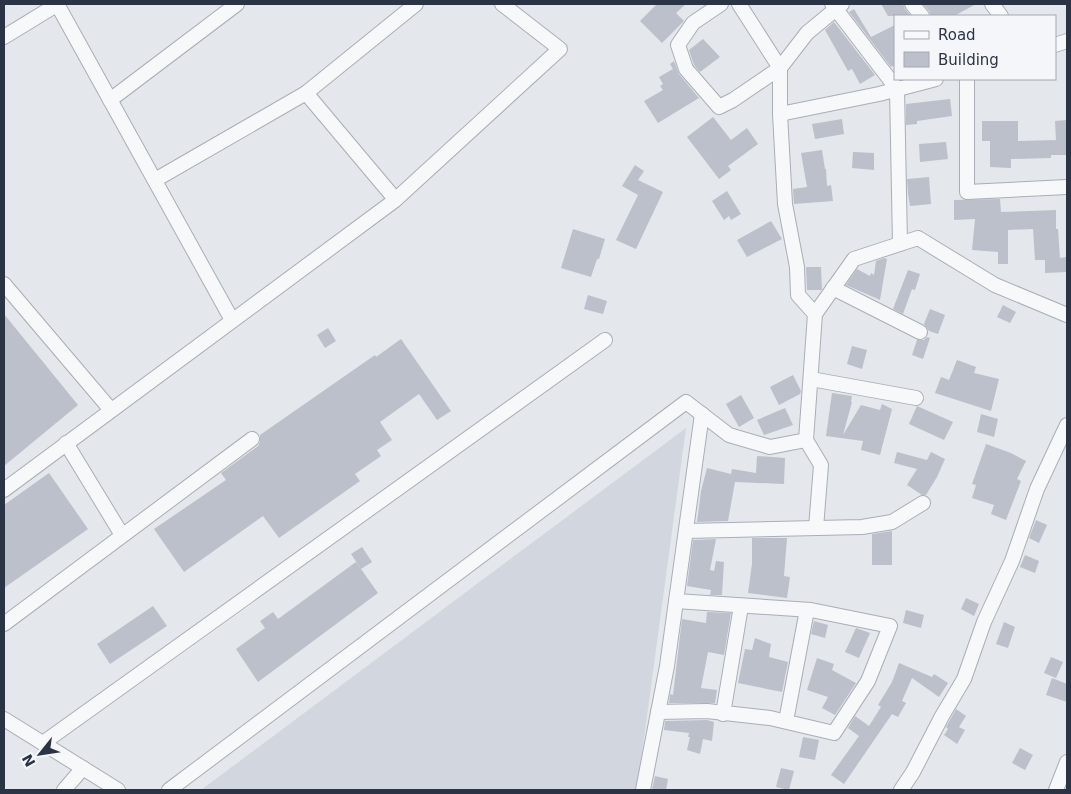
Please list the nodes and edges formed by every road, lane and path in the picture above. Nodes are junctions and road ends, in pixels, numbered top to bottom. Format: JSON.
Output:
{"nodes":[{"id":1,"x":58,"y":4,"type":"edge"},
{"id":2,"x":238,"y":4,"type":"edge"},
{"id":3,"x":416,"y":4,"type":"edge"},
{"id":4,"x":502,"y":4,"type":"edge"},
{"id":5,"x":720,"y":4,"type":"edge"},
{"id":6,"x":739,"y":4,"type":"edge"},
{"id":7,"x":912,"y":4,"type":"edge"},
{"id":8,"x":992,"y":4,"type":"edge"},
{"id":9,"x":837,"y":5,"type":"edge"},
{"id":10,"x":921,"y":15,"type":"edge"},
{"id":11,"x":1000,"y":15,"type":"edge"},
{"id":12,"x":4,"y":37,"type":"edge"},
{"id":13,"x":780,"y":68,"type":"junction"},
{"id":14,"x":932,"y":80,"type":"edge"},
{"id":15,"x":967,"y":80,"type":"edge"},
{"id":16,"x":897,"y":89,"type":"junction"},
{"id":17,"x":306,"y":93,"type":"junction"},
{"id":18,"x":110,"y":100,"type":"junction"},
{"id":19,"x":780,"y":114,"type":"junction"},
{"id":20,"x":155,"y":180,"type":"junction"},
{"id":21,"x":1067,"y":188,"type":"edge"},
{"id":22,"x":390,"y":193,"type":"dead end"},
{"id":23,"x":900,"y":244,"type":"junction"},
{"id":24,"x":4,"y":284,"type":"edge"},
{"id":25,"x":833,"y":288,"type":"junction"},
{"id":26,"x":815,"y":314,"type":"junction"},
{"id":27,"x":1067,"y":315,"type":"edge"},
{"id":28,"x":232,"y":320,"type":"junction"},
{"id":29,"x":920,"y":332,"type":"dead end"},
{"id":30,"x":605,"y":340,"type":"dead end"},
{"id":31,"x":811,"y":379,"type":"junction"},
{"id":32,"x":916,"y":398,"type":"dead end"},
{"id":33,"x":111,"y":410,"type":"junction"},
{"id":34,"x":702,"y":414,"type":"junction"},
{"id":35,"x":1067,"y":425,"type":"edge"},
{"id":36,"x":252,"y":439,"type":"dead end"},
{"id":37,"x":806,"y":440,"type":"junction"},
{"id":38,"x":66,"y":443,"type":"junction"},
{"id":39,"x":4,"y":490,"type":"edge"},
{"id":40,"x":923,"y":503,"type":"dead end"},
{"id":41,"x":816,"y":528,"type":"junction"},
{"id":42,"x":686,"y":531,"type":"junction"},
{"id":43,"x":122,"y":536,"type":"junction"},
{"id":44,"x":676,"y":601,"type":"junction"},
{"id":45,"x":740,"y":606,"type":"junction"},
{"id":46,"x":807,"y":610,"type":"junction"},
{"id":47,"x":4,"y":624,"type":"edge"},
{"id":48,"x":658,"y":712,"type":"junction"},
{"id":49,"x":723,"y":714,"type":"junction"},
{"id":50,"x":4,"y":719,"type":"edge"},
{"id":51,"x":786,"y":721,"type":"junction"},
{"id":52,"x":43,"y":743,"type":"junction"},
{"id":53,"x":1067,"y":762,"type":"edge"},
{"id":54,"x":83,"y":768,"type":"junction"},
{"id":55,"x":64,"y":790,"type":"edge"},
{"id":56,"x":118,"y":790,"type":"edge"},
{"id":57,"x":169,"y":790,"type":"edge"},
{"id":58,"x":643,"y":790,"type":"edge"},
{"id":59,"x":901,"y":790,"type":"edge"},
{"id":60,"x":1056,"y":790,"type":"edge"}],
"edges":[{"from":1,"to":12,"type":"street"},
{"from":1,"to":18,"type":"street"},
{"from":2,"to":18,"type":"street"},
{"from":3,"to":17,"type":"street"},
{"from":4,"to":28,"type":"street"},
{"from":5,"to":13,"type":"street"},
{"from":6,"to":13,"type":"street"},
{"from":7,"to":10,"type":"street"},
{"from":8,"to":11,"type":"street"},
{"from":9,"to":13,"type":"street"},
{"from":9,"to":16,"type":"street"},
{"from":13,"to":19,"type":"street"},
{"from":14,"to":16,"type":"street"},
{"from":15,"to":21,"type":"street"},
{"from":16,"to":19,"type":"street"},
{"from":16,"to":23,"type":"street"},
{"from":17,"to":20,"type":"street"},
{"from":17,"to":22,"type":"street"},
{"from":18,"to":20,"type":"street"},
{"from":19,"to":26,"type":"street"},
{"from":20,"to":28,"type":"street"},
{"from":23,"to":25,"type":"street"},
{"from":23,"to":27,"type":"street"},
{"from":24,"to":33,"type":"street"},
{"from":25,"to":26,"type":"street"},
{"from":25,"to":29,"type":"street"},
{"from":26,"to":31,"type":"street"},
{"from":28,"to":33,"type":"street"},
{"from":30,"to":52,"type":"street"},
{"from":31,"to":32,"type":"street"},
{"from":31,"to":37,"type":"street"},
{"from":33,"to":38,"type":"street"},
{"from":34,"to":37,"type":"street"},
{"from":34,"to":42,"type":"street"},
{"from":34,"to":57,"type":"street"},
{"from":35,"to":59,"type":"street"},
{"from":36,"to":43,"type":"street"},
{"from":37,"to":41,"type":"street"},
{"from":38,"to":39,"type":"street"},
{"from":38,"to":43,"type":"street"},
{"from":40,"to":41,"type":"street"},
{"from":41,"to":42,"type":"street"},
{"from":42,"to":44,"type":"street"},
{"from":43,"to":47,"type":"street"},
{"from":44,"to":45,"type":"street"},
{"from":44,"to":48,"type":"street"},
{"from":45,"to":46,"type":"street"},
{"from":45,"to":49,"type":"street"},
{"from":46,"to":51,"type":"street"},
{"from":46,"to":51,"type":"street"},
{"from":48,"to":49,"type":"street"},
{"from":48,"to":58,"type":"street"},
{"from":49,"to":51,"type":"street"},
{"from":50,"to":52,"type":"street"},
{"from":52,"to":54,"type":"street"},
{"from":53,"to":60,"type":"street"},
{"from":54,"to":55,"type":"street"},
{"from":54,"to":56,"type":"street"}]}
